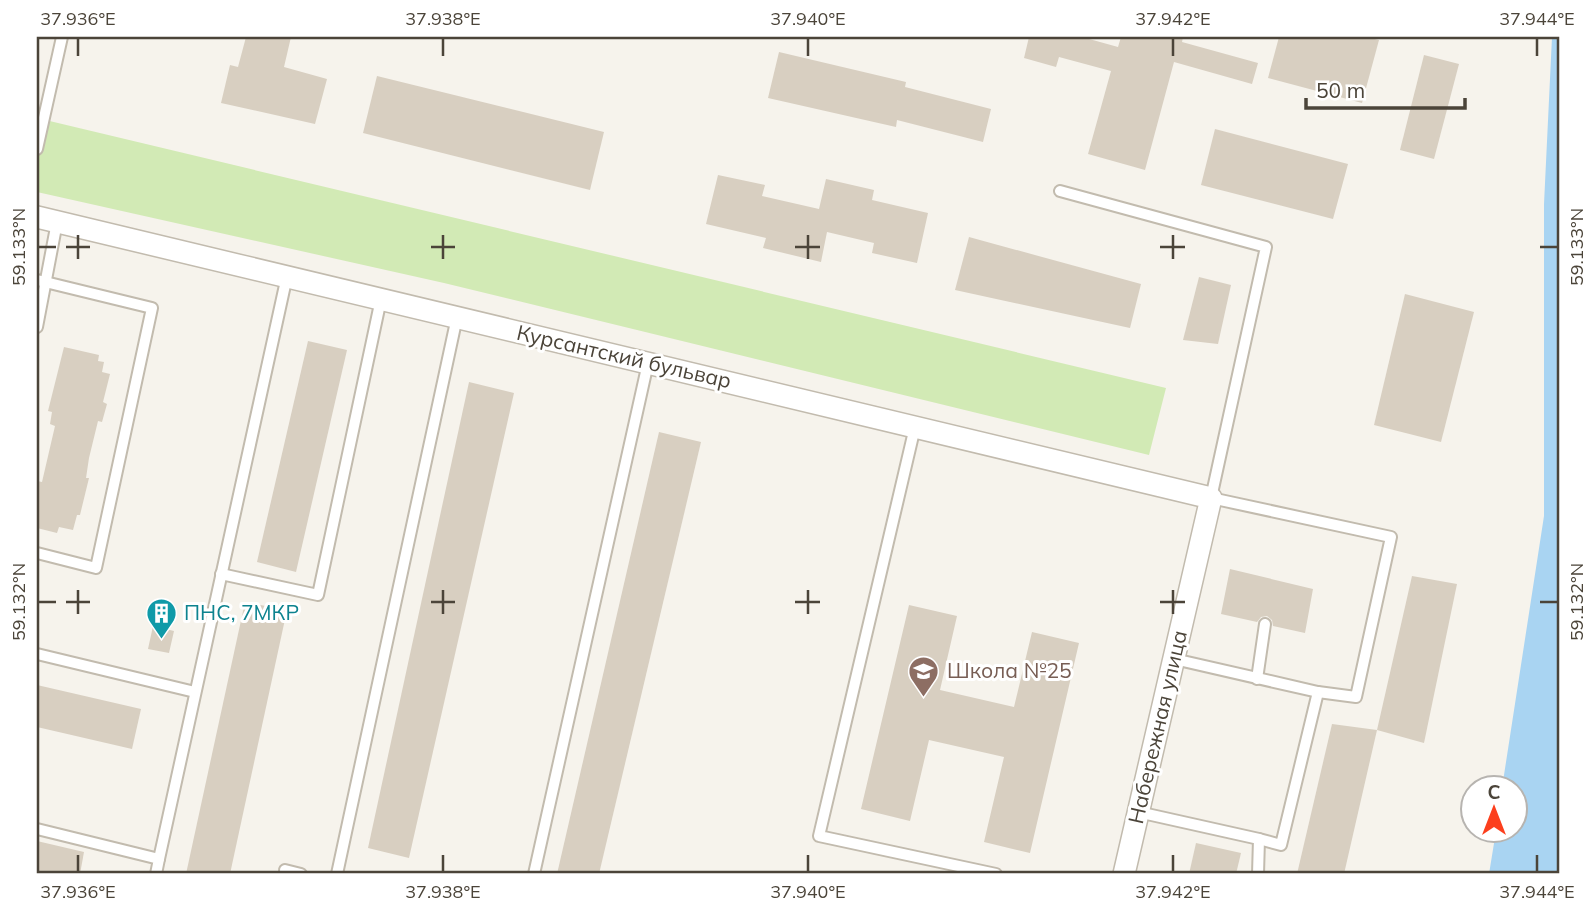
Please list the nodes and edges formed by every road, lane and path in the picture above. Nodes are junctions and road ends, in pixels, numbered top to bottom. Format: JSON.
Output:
{"nodes":[{"id":1,"x":62,"y":37,"type":"edge"},
{"id":2,"x":37,"y":149,"type":"edge"},
{"id":3,"x":1060,"y":191,"type":"dead end"},
{"id":4,"x":47,"y":219,"type":"edge"},
{"id":5,"x":287,"y":276,"type":"junction"},
{"id":6,"x":41,"y":281,"type":"edge"},
{"id":7,"x":381,"y":299,"type":"junction"},
{"id":8,"x":457,"y":317,"type":"junction"},
{"id":9,"x":37,"y":327,"type":"edge"},
{"id":10,"x":648,"y":363,"type":"junction"},
{"id":11,"x":915,"y":427,"type":"junction"},
{"id":12,"x":1210,"y":498,"type":"junction"},
{"id":13,"x":37,"y":553,"type":"edge"},
{"id":14,"x":221,"y":574,"type":"junction"},
{"id":15,"x":1265,"y":624,"type":"dead end"},
{"id":16,"x":37,"y":654,"type":"edge"},
{"id":17,"x":1174,"y":659,"type":"junction"},
{"id":18,"x":1257,"y":679,"type":"junction"},
{"id":19,"x":195,"y":692,"type":"junction"},
{"id":20,"x":1318,"y":692,"type":"junction"},
{"id":21,"x":1138,"y":813,"type":"junction"},
{"id":22,"x":37,"y":829,"type":"edge"},
{"id":23,"x":1259,"y":839,"type":"junction"},
{"id":24,"x":159,"y":859,"type":"junction"},
{"id":25,"x":285,"y":870,"type":"dead end"},
{"id":26,"x":156,"y":874,"type":"edge"},
{"id":27,"x":301,"y":874,"type":"edge"},
{"id":28,"x":337,"y":874,"type":"edge"},
{"id":29,"x":534,"y":874,"type":"edge"},
{"id":30,"x":996,"y":874,"type":"edge"},
{"id":31,"x":1124,"y":874,"type":"edge"},
{"id":32,"x":1258,"y":874,"type":"edge"}],
"edges":[{"from":1,"to":2,"type":"lane"},
{"from":3,"to":12,"type":"lane"},
{"from":4,"to":5,"type":"street","name":"Курсантский бульвар"},
{"from":4,"to":6,"type":"lane"},
{"from":5,"to":7,"type":"street","name":"Курсантский бульвар"},
{"from":5,"to":14,"type":"lane"},
{"from":6,"to":9,"type":"lane"},
{"from":6,"to":13,"type":"lane"},
{"from":7,"to":8,"type":"street","name":"Курсантский бульвар"},
{"from":7,"to":14,"type":"lane"},
{"from":8,"to":10,"type":"street","name":"Курсантский бульвар"},
{"from":8,"to":28,"type":"lane"},
{"from":10,"to":11,"type":"street","name":"Курсантский бульвар"},
{"from":10,"to":29,"type":"lane"},
{"from":11,"to":12,"type":"street","name":"Курсантский бульвар"},
{"from":11,"to":30,"type":"lane"},
{"from":12,"to":17,"type":"street","name":"Набережная улица"},
{"from":12,"to":20,"type":"lane"},
{"from":14,"to":19,"type":"lane"},
{"from":15,"to":18,"type":"lane"},
{"from":16,"to":19,"type":"lane"},
{"from":17,"to":18,"type":"lane"},
{"from":17,"to":21,"type":"street","name":"Набережная улица"},
{"from":18,"to":20,"type":"lane"},
{"from":19,"to":24,"type":"lane"},
{"from":20,"to":23,"type":"lane"},
{"from":21,"to":23,"type":"lane"},
{"from":21,"to":31,"type":"street","name":"Набережная улица"},
{"from":22,"to":24,"type":"lane"},
{"from":23,"to":32,"type":"lane"},
{"from":24,"to":26,"type":"lane"},
{"from":25,"to":27,"type":"lane"}]}
